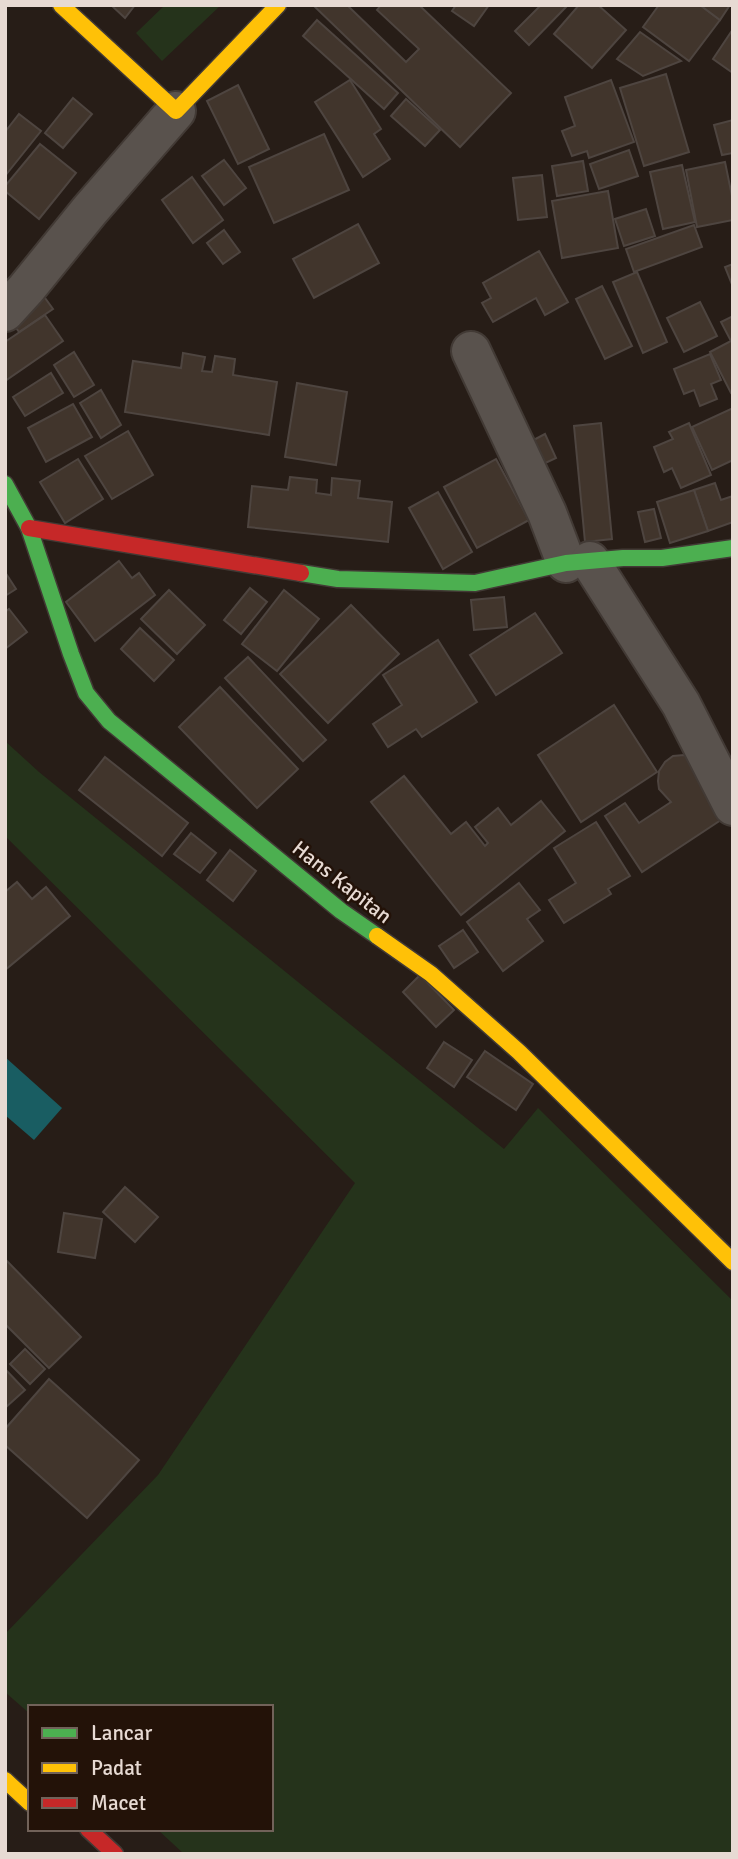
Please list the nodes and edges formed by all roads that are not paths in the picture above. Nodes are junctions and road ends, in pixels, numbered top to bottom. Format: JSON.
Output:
{"nodes":[{"id":1,"x":61,"y":5,"type":"edge"},
{"id":2,"x":278,"y":5,"type":"edge"},
{"id":3,"x":176,"y":111,"type":"junction"},
{"id":4,"x":5,"y":312,"type":"edge"},
{"id":5,"x":471,"y":351,"type":"dead end"},
{"id":6,"x":5,"y":484,"type":"edge"},
{"id":7,"x":29,"y":528,"type":"junction"},
{"id":8,"x":733,"y":548,"type":"edge"},
{"id":9,"x":578,"y":562,"type":"junction"},
{"id":10,"x":733,"y":806,"type":"edge"},
{"id":11,"x":733,"y":1262,"type":"edge"},
{"id":12,"x":5,"y":1780,"type":"edge"},
{"id":13,"x":28,"y":1801,"type":"edge"},
{"id":14,"x":90,"y":1831,"type":"edge"},
{"id":15,"x":115,"y":1854,"type":"edge"}],
"edges":[{"from":1,"to":3,"type":"street"},
{"from":2,"to":3,"type":"street"},
{"from":3,"to":4,"type":"street"},
{"from":5,"to":9,"type":"street"},
{"from":6,"to":7,"type":"street","name":"Hans Kapitan"},
{"from":7,"to":9,"type":"street"},
{"from":7,"to":11,"type":"street","name":"Hans Kapitan"},
{"from":8,"to":9,"type":"street"},
{"from":9,"to":10,"type":"street"},
{"from":12,"to":13,"type":"street"},
{"from":14,"to":15,"type":"street"}]}
